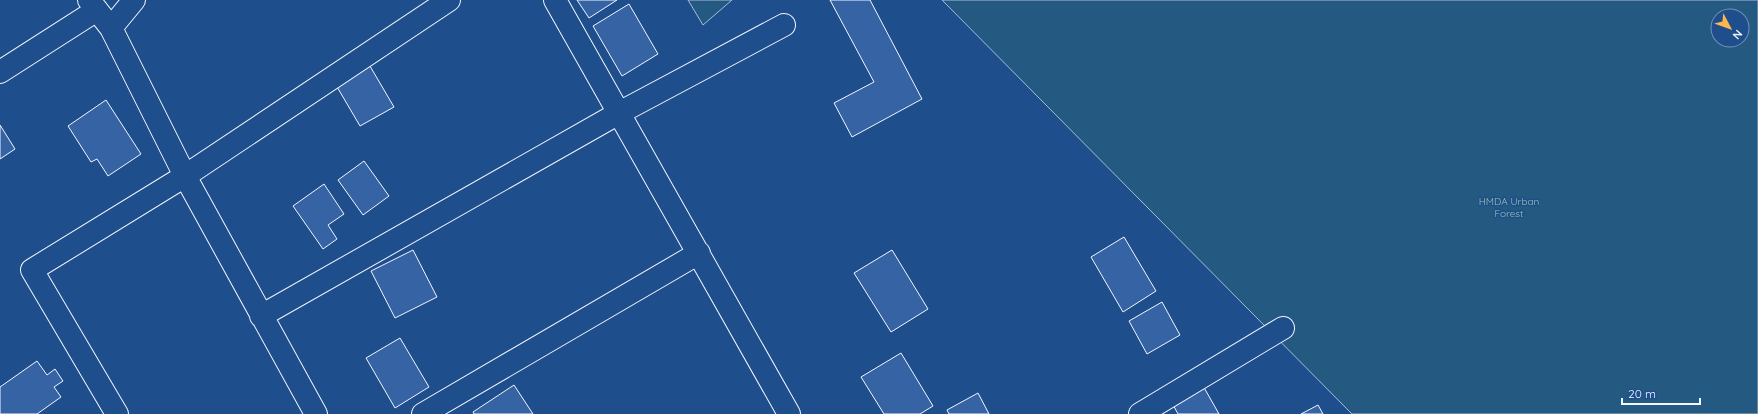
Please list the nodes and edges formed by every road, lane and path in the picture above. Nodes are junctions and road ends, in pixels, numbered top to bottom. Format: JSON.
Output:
{"nodes":[{"id":1,"x":134,"y":0,"type":"edge"},
{"id":2,"x":449,"y":0,"type":"edge"},
{"id":3,"x":555,"y":0,"type":"edge"},
{"id":4,"x":93,"y":5,"type":"edge"},
{"id":5,"x":784,"y":25,"type":"dead end"},
{"id":6,"x":111,"y":28,"type":"junction"},
{"id":7,"x":0,"y":72,"type":"edge"},
{"id":8,"x":619,"y":113,"type":"junction"},
{"id":9,"x":185,"y":176,"type":"junction"},
{"id":10,"x":699,"y":253,"type":"junction"},
{"id":11,"x":261,"y":316,"type":"junction"},
{"id":12,"x":1283,"y":328,"type":"dead end"},
{"id":13,"x":788,"y":413,"type":"edge"},
{"id":14,"x":117,"y":414,"type":"edge"},
{"id":15,"x":316,"y":414,"type":"edge"},
{"id":16,"x":423,"y":414,"type":"edge"},
{"id":17,"x":1140,"y":414,"type":"edge"}],
"edges":[{"from":1,"to":6,"type":"street"},
{"from":2,"to":9,"type":"street"},
{"from":3,"to":8,"type":"street"},
{"from":4,"to":6,"type":"street"},
{"from":4,"to":7,"type":"street"},
{"from":5,"to":8,"type":"street"},
{"from":6,"to":9,"type":"street"},
{"from":8,"to":10,"type":"street"},
{"from":8,"to":11,"type":"street"},
{"from":9,"to":11,"type":"street"},
{"from":9,"to":14,"type":"street"},
{"from":10,"to":13,"type":"street"},
{"from":10,"to":16,"type":"street"},
{"from":11,"to":15,"type":"street"},
{"from":12,"to":17,"type":"street"}]}
